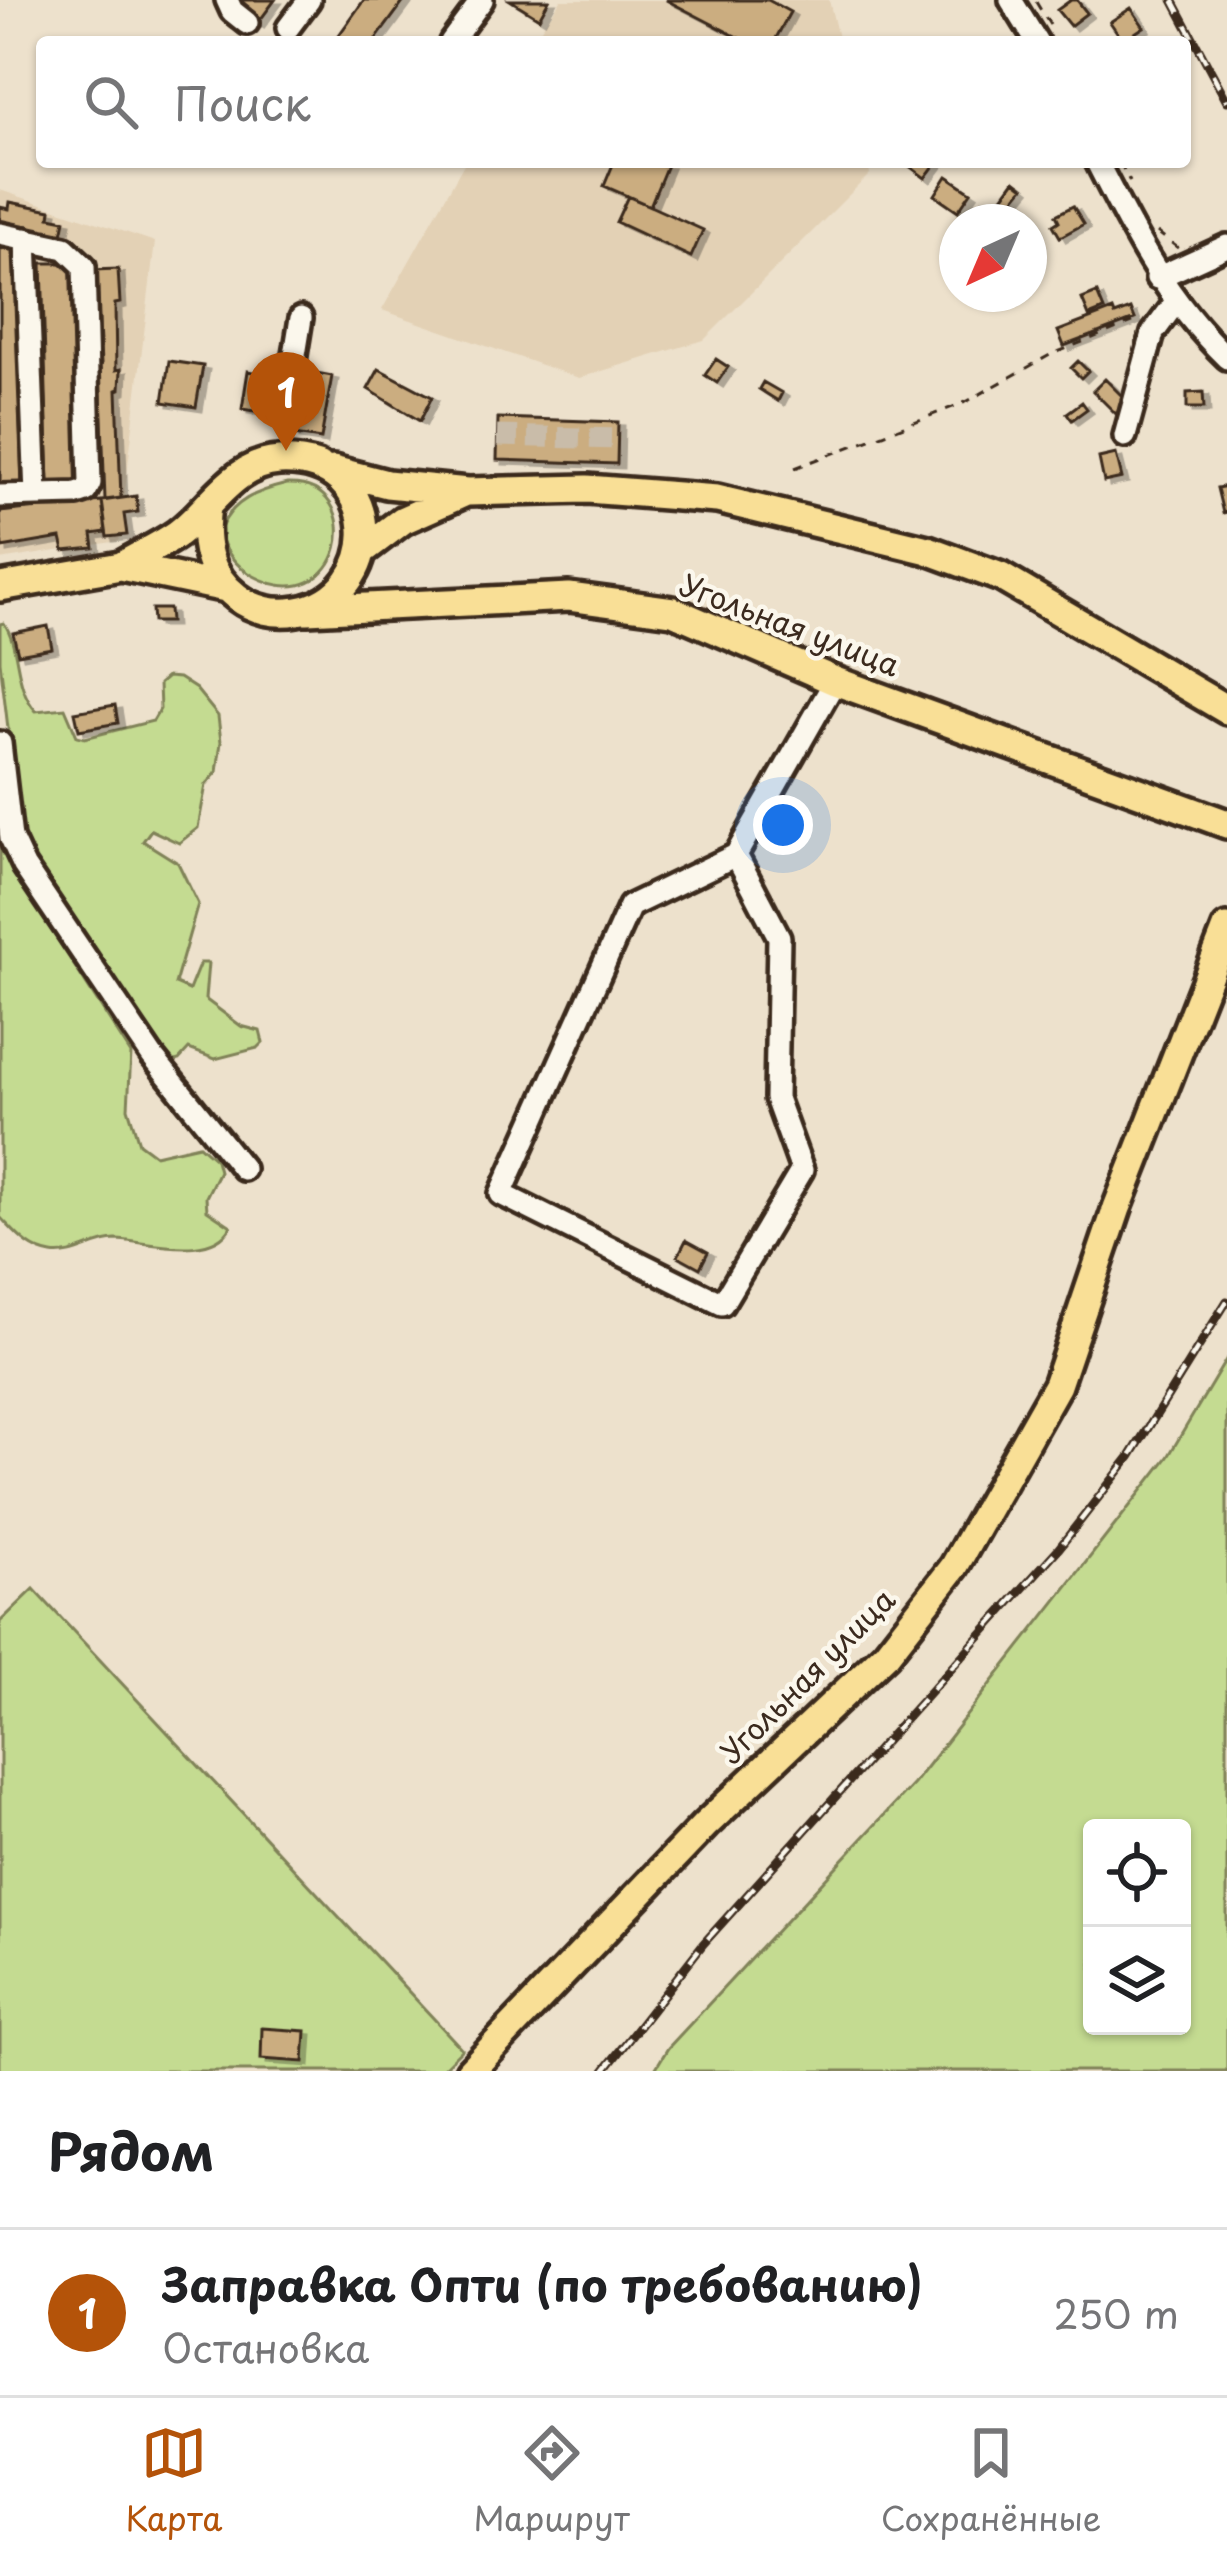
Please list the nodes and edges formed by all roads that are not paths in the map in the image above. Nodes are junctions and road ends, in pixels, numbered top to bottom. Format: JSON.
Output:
{"nodes":[{"id":1,"x":227,"y":0,"type":"edge"},
{"id":2,"x":309,"y":0,"type":"edge"},
{"id":3,"x":482,"y":0,"type":"edge"},
{"id":4,"x":1011,"y":0,"type":"edge"},
{"id":5,"x":247,"y":23,"type":"dead end"},
{"id":6,"x":288,"y":28,"type":"dead end"},
{"id":7,"x":455,"y":36,"type":"edge"},
{"id":8,"x":1033,"y":36,"type":"edge"},
{"id":9,"x":1100,"y":168,"type":"edge"},
{"id":10,"x":0,"y":234,"type":"edge"},
{"id":11,"x":26,"y":239,"type":"junction"},
{"id":12,"x":1227,"y":246,"type":"edge"},
{"id":13,"x":1157,"y":278,"type":"junction"},
{"id":14,"x":1170,"y":309,"type":"junction"},
{"id":15,"x":301,"y":318,"type":"dead end"},
{"id":16,"x":1227,"y":358,"type":"edge"},
{"id":17,"x":289,"y":392,"type":"dead end"},
{"id":18,"x":1125,"y":436,"type":"dead end"},
{"id":19,"x":333,"y":470,"type":"junction"},
{"id":20,"x":468,"y":492,"type":"junction"},
{"id":21,"x":36,"y":495,"type":"junction"},
{"id":22,"x":0,"y":496,"type":"edge"},
{"id":23,"x":207,"y":506,"type":"junction"},
{"id":24,"x":362,"y":551,"type":"junction"},
{"id":25,"x":121,"y":566,"type":"junction"},
{"id":26,"x":0,"y":587,"type":"edge"},
{"id":27,"x":226,"y":588,"type":"junction"},
{"id":28,"x":401,"y":603,"type":"junction"},
{"id":29,"x":307,"y":610,"type":"junction"},
{"id":30,"x":835,"y":681,"type":"junction"},
{"id":31,"x":1227,"y":710,"type":"edge"},
{"id":32,"x":0,"y":743,"type":"edge"},
{"id":33,"x":1227,"y":824,"type":"edge"},
{"id":34,"x":736,"y":855,"type":"junction"},
{"id":35,"x":1227,"y":928,"type":"edge"},
{"id":36,"x":243,"y":1169,"type":"dead end"},
{"id":37,"x":470,"y":2071,"type":"edge"}],
"edges":[{"from":1,"to":5,"type":"street"},
{"from":2,"to":6,"type":"street"},
{"from":3,"to":7,"type":"street"},
{"from":4,"to":8,"type":"street"},
{"from":9,"to":13,"type":"street"},
{"from":10,"to":11,"type":"street"},
{"from":11,"to":21,"type":"street"},
{"from":11,"to":21,"type":"street"},
{"from":12,"to":13,"type":"street"},
{"from":13,"to":14,"type":"street"},
{"from":14,"to":16,"type":"street"},
{"from":14,"to":18,"type":"street"},
{"from":15,"to":17,"type":"street"},
{"from":19,"to":20,"type":"main road"},
{"from":19,"to":23,"type":"main road"},
{"from":19,"to":24,"type":"main road"},
{"from":20,"to":24,"type":"main road"},
{"from":20,"to":31,"type":"main road"},
{"from":21,"to":22,"type":"street"},
{"from":23,"to":25,"type":"main road"},
{"from":23,"to":27,"type":"main road"},
{"from":24,"to":28,"type":"main road"},
{"from":24,"to":29,"type":"main road"},
{"from":25,"to":26,"type":"main road"},
{"from":25,"to":27,"type":"main road"},
{"from":27,"to":29,"type":"main road"},
{"from":28,"to":29,"type":"main road","name":"Угольная улица"},
{"from":28,"to":30,"type":"main road","name":"Угольная улица"},
{"from":30,"to":33,"type":"main road","name":"Угольная улица"},
{"from":30,"to":34,"type":"street"},
{"from":32,"to":36,"type":"street"},
{"from":34,"to":34,"type":"street"},
{"from":35,"to":37,"type":"main road","name":"Угольная улица"}]}
